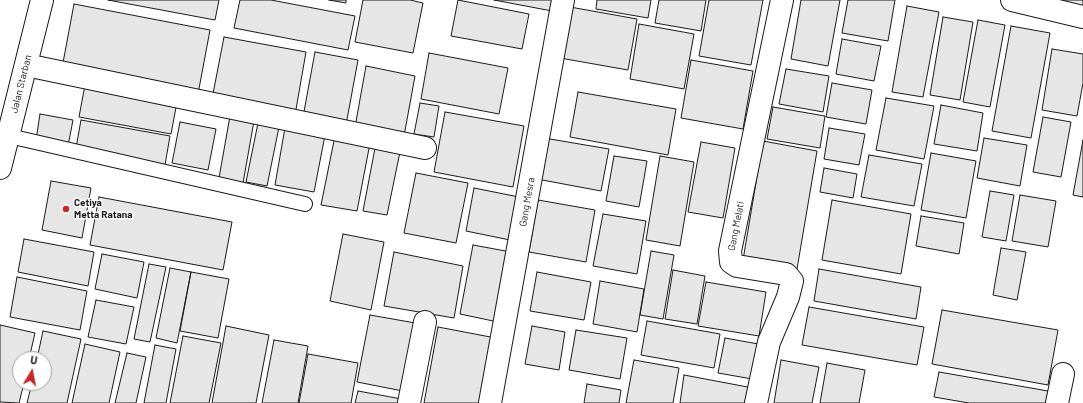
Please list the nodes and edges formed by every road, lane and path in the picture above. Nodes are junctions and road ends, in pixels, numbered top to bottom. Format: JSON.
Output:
{"nodes":[{"id":1,"x":42,"y":0,"type":"edge"},
{"id":2,"x":563,"y":0,"type":"edge"},
{"id":3,"x":782,"y":0,"type":"edge"},
{"id":4,"x":1012,"y":0,"type":"edge"},
{"id":5,"x":1083,"y":17,"type":"edge"},
{"id":6,"x":26,"y":65,"type":"junction"},
{"id":7,"x":9,"y":136,"type":"junction"},
{"id":8,"x":425,"y":148,"type":"dead end"},
{"id":9,"x":0,"y":168,"type":"edge"},
{"id":10,"x":305,"y":204,"type":"dead end"},
{"id":11,"x":425,"y":322,"type":"dead end"},
{"id":12,"x":1063,"y":374,"type":"dead end"},
{"id":13,"x":408,"y":403,"type":"edge"},
{"id":14,"x":490,"y":403,"type":"edge"},
{"id":15,"x":756,"y":403,"type":"edge"},
{"id":16,"x":1057,"y":403,"type":"edge"}],
"edges":[{"from":1,"to":6,"type":"street","name":"Jalan Starban"},
{"from":2,"to":14,"type":"street","name":"Gang Mesra"},
{"from":3,"to":15,"type":"street","name":"Gang Melati"},
{"from":4,"to":5,"type":"street"},
{"from":6,"to":7,"type":"street","name":"Jalan Starban"},
{"from":6,"to":8,"type":"street"},
{"from":7,"to":9,"type":"street","name":"Jalan Starban"},
{"from":7,"to":10,"type":"lane"},
{"from":11,"to":13,"type":"street"},
{"from":12,"to":16,"type":"street"}]}
